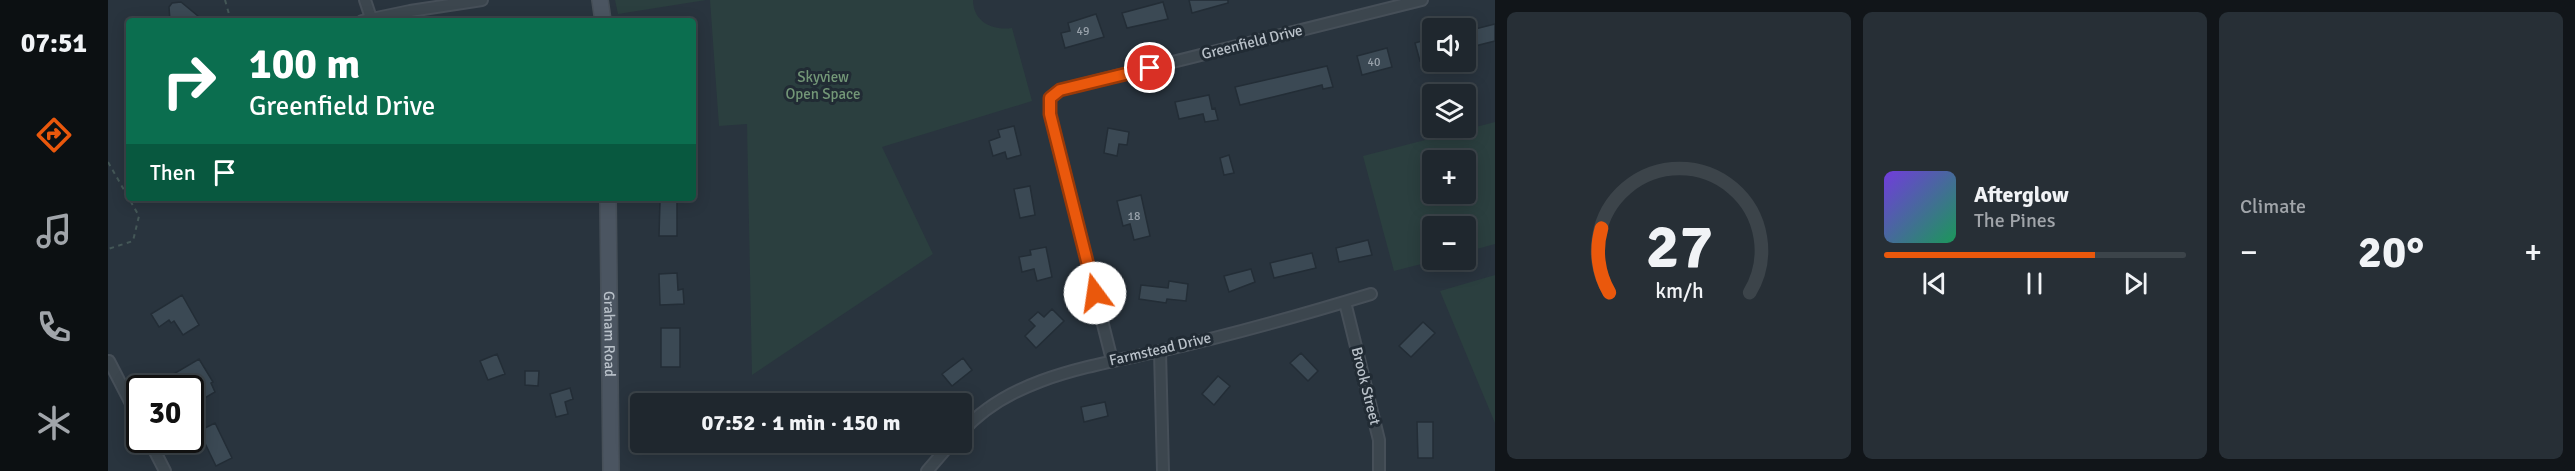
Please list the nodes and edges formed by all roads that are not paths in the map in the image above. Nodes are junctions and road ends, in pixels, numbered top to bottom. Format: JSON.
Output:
{"nodes":[{"id":1,"x":365,"y":0,"type":"edge"},
{"id":2,"x":482,"y":0,"type":"edge"},
{"id":3,"x":600,"y":0,"type":"edge"},
{"id":4,"x":1422,"y":0,"type":"edge"},
{"id":5,"x":366,"y":18,"type":"edge"},
{"id":6,"x":378,"y":18,"type":"edge"},
{"id":7,"x":603,"y":18,"type":"edge"},
{"id":8,"x":608,"y":201,"type":"edge"},
{"id":9,"x":1371,"y":294,"type":"dead end"},
{"id":10,"x":1345,"y":302,"type":"junction"},
{"id":11,"x":1160,"y":351,"type":"junction"},
{"id":12,"x":1112,"y":360,"type":"junction"},
{"id":13,"x":109,"y":361,"type":"edge"},
{"id":14,"x":126,"y":394,"type":"edge"},
{"id":15,"x":972,"y":420,"type":"edge"},
{"id":16,"x":156,"y":453,"type":"edge"},
{"id":17,"x":943,"y":453,"type":"edge"},
{"id":18,"x":165,"y":471,"type":"edge"},
{"id":19,"x":611,"y":471,"type":"edge"},
{"id":20,"x":927,"y":471,"type":"edge"},
{"id":21,"x":1163,"y":471,"type":"edge"},
{"id":22,"x":1379,"y":471,"type":"edge"}],
"edges":[{"from":1,"to":5,"type":"street"},
{"from":2,"to":6,"type":"street"},
{"from":3,"to":7,"type":"street"},
{"from":4,"to":12,"type":"street","name":"Greenfield Drive"},
{"from":8,"to":19,"type":"street","name":"Graham Road"},
{"from":9,"to":10,"type":"street","name":"Farmstead Drive"},
{"from":10,"to":11,"type":"street","name":"Farmstead Drive"},
{"from":10,"to":22,"type":"street","name":"Brook Street"},
{"from":11,"to":12,"type":"street","name":"Farmstead Drive"},
{"from":11,"to":21,"type":"street"},
{"from":12,"to":15,"type":"street","name":"Farmstead Drive"},
{"from":13,"to":14,"type":"street"},
{"from":16,"to":18,"type":"street"},
{"from":17,"to":20,"type":"street"}]}
